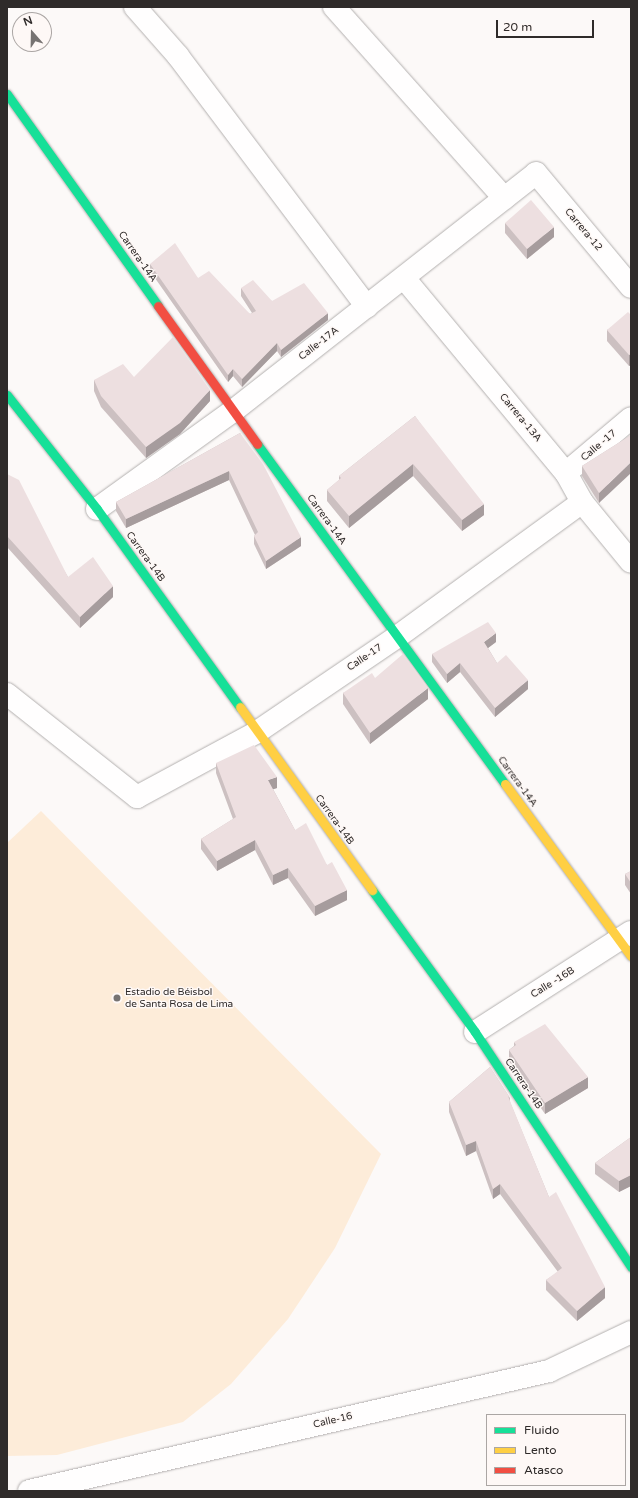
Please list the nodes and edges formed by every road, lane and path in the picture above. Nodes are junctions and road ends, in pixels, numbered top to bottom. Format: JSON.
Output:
{"nodes":[{"id":1,"x":135,"y":7,"type":"edge"},
{"id":2,"x":334,"y":7,"type":"edge"},
{"id":3,"x":7,"y":94,"type":"edge"},
{"id":4,"x":536,"y":173,"type":"joint"},
{"id":5,"x":504,"y":198,"type":"junction"},
{"id":6,"x":404,"y":278,"type":"junction"},
{"id":7,"x":631,"y":286,"type":"edge"},
{"id":8,"x":367,"y":307,"type":"junction"},
{"id":9,"x":7,"y":395,"type":"edge"},
{"id":10,"x":233,"y":411,"type":"junction"},
{"id":11,"x":631,"y":418,"type":"edge"},
{"id":12,"x":566,"y":473,"type":"junction"},
{"id":13,"x":582,"y":502,"type":"junction"},
{"id":14,"x":97,"y":509,"type":"junction"},
{"id":15,"x":631,"y":562,"type":"edge"},
{"id":16,"x":397,"y":637,"type":"junction"},
{"id":17,"x":7,"y":694,"type":"edge"},
{"id":18,"x":257,"y":732,"type":"junction"},
{"id":19,"x":627,"y":943,"type":"edge"},
{"id":20,"x":475,"y":1032,"type":"junction"},
{"id":21,"x":631,"y":1267,"type":"edge"},
{"id":22,"x":631,"y":1332,"type":"edge"},
{"id":23,"x":29,"y":1491,"type":"edge"}],
"edges":[{"from":1,"to":8,"type":"street"},
{"from":2,"to":5,"type":"street"},
{"from":3,"to":10,"type":"street","name":"Carrera-14A"},
{"from":4,"to":5,"type":"street","name":"Calle-17A"},
{"from":4,"to":7,"type":"street","name":"Carrera-12"},
{"from":5,"to":6,"type":"street","name":"Calle-17A"},
{"from":6,"to":8,"type":"street","name":"Calle-17A"},
{"from":6,"to":12,"type":"street","name":"Carrera-13A"},
{"from":8,"to":10,"type":"street","name":"Calle-17A"},
{"from":9,"to":14,"type":"street","name":"Carrera-14B"},
{"from":10,"to":14,"type":"street","name":"Calle-17A"},
{"from":10,"to":16,"type":"street","name":"Carrera-14A"},
{"from":11,"to":12,"type":"street","name":"Calle -17"},
{"from":12,"to":13,"type":"street","name":"Carrera-13A"},
{"from":13,"to":15,"type":"street","name":"Carrera-13A"},
{"from":13,"to":16,"type":"street","name":"Calle-17"},
{"from":14,"to":18,"type":"street","name":"Carrera-14B"},
{"from":16,"to":18,"type":"street","name":"Calle-17"},
{"from":16,"to":19,"type":"street","name":"Carrera-14A"},
{"from":17,"to":18,"type":"street","name":"Calle-17"},
{"from":18,"to":20,"type":"street","name":"Carrera-14B"},
{"from":19,"to":20,"type":"street","name":"Calle -16B"},
{"from":20,"to":21,"type":"street","name":"Carrera-14B"},
{"from":22,"to":23,"type":"street","name":"Calle-16"}]}
